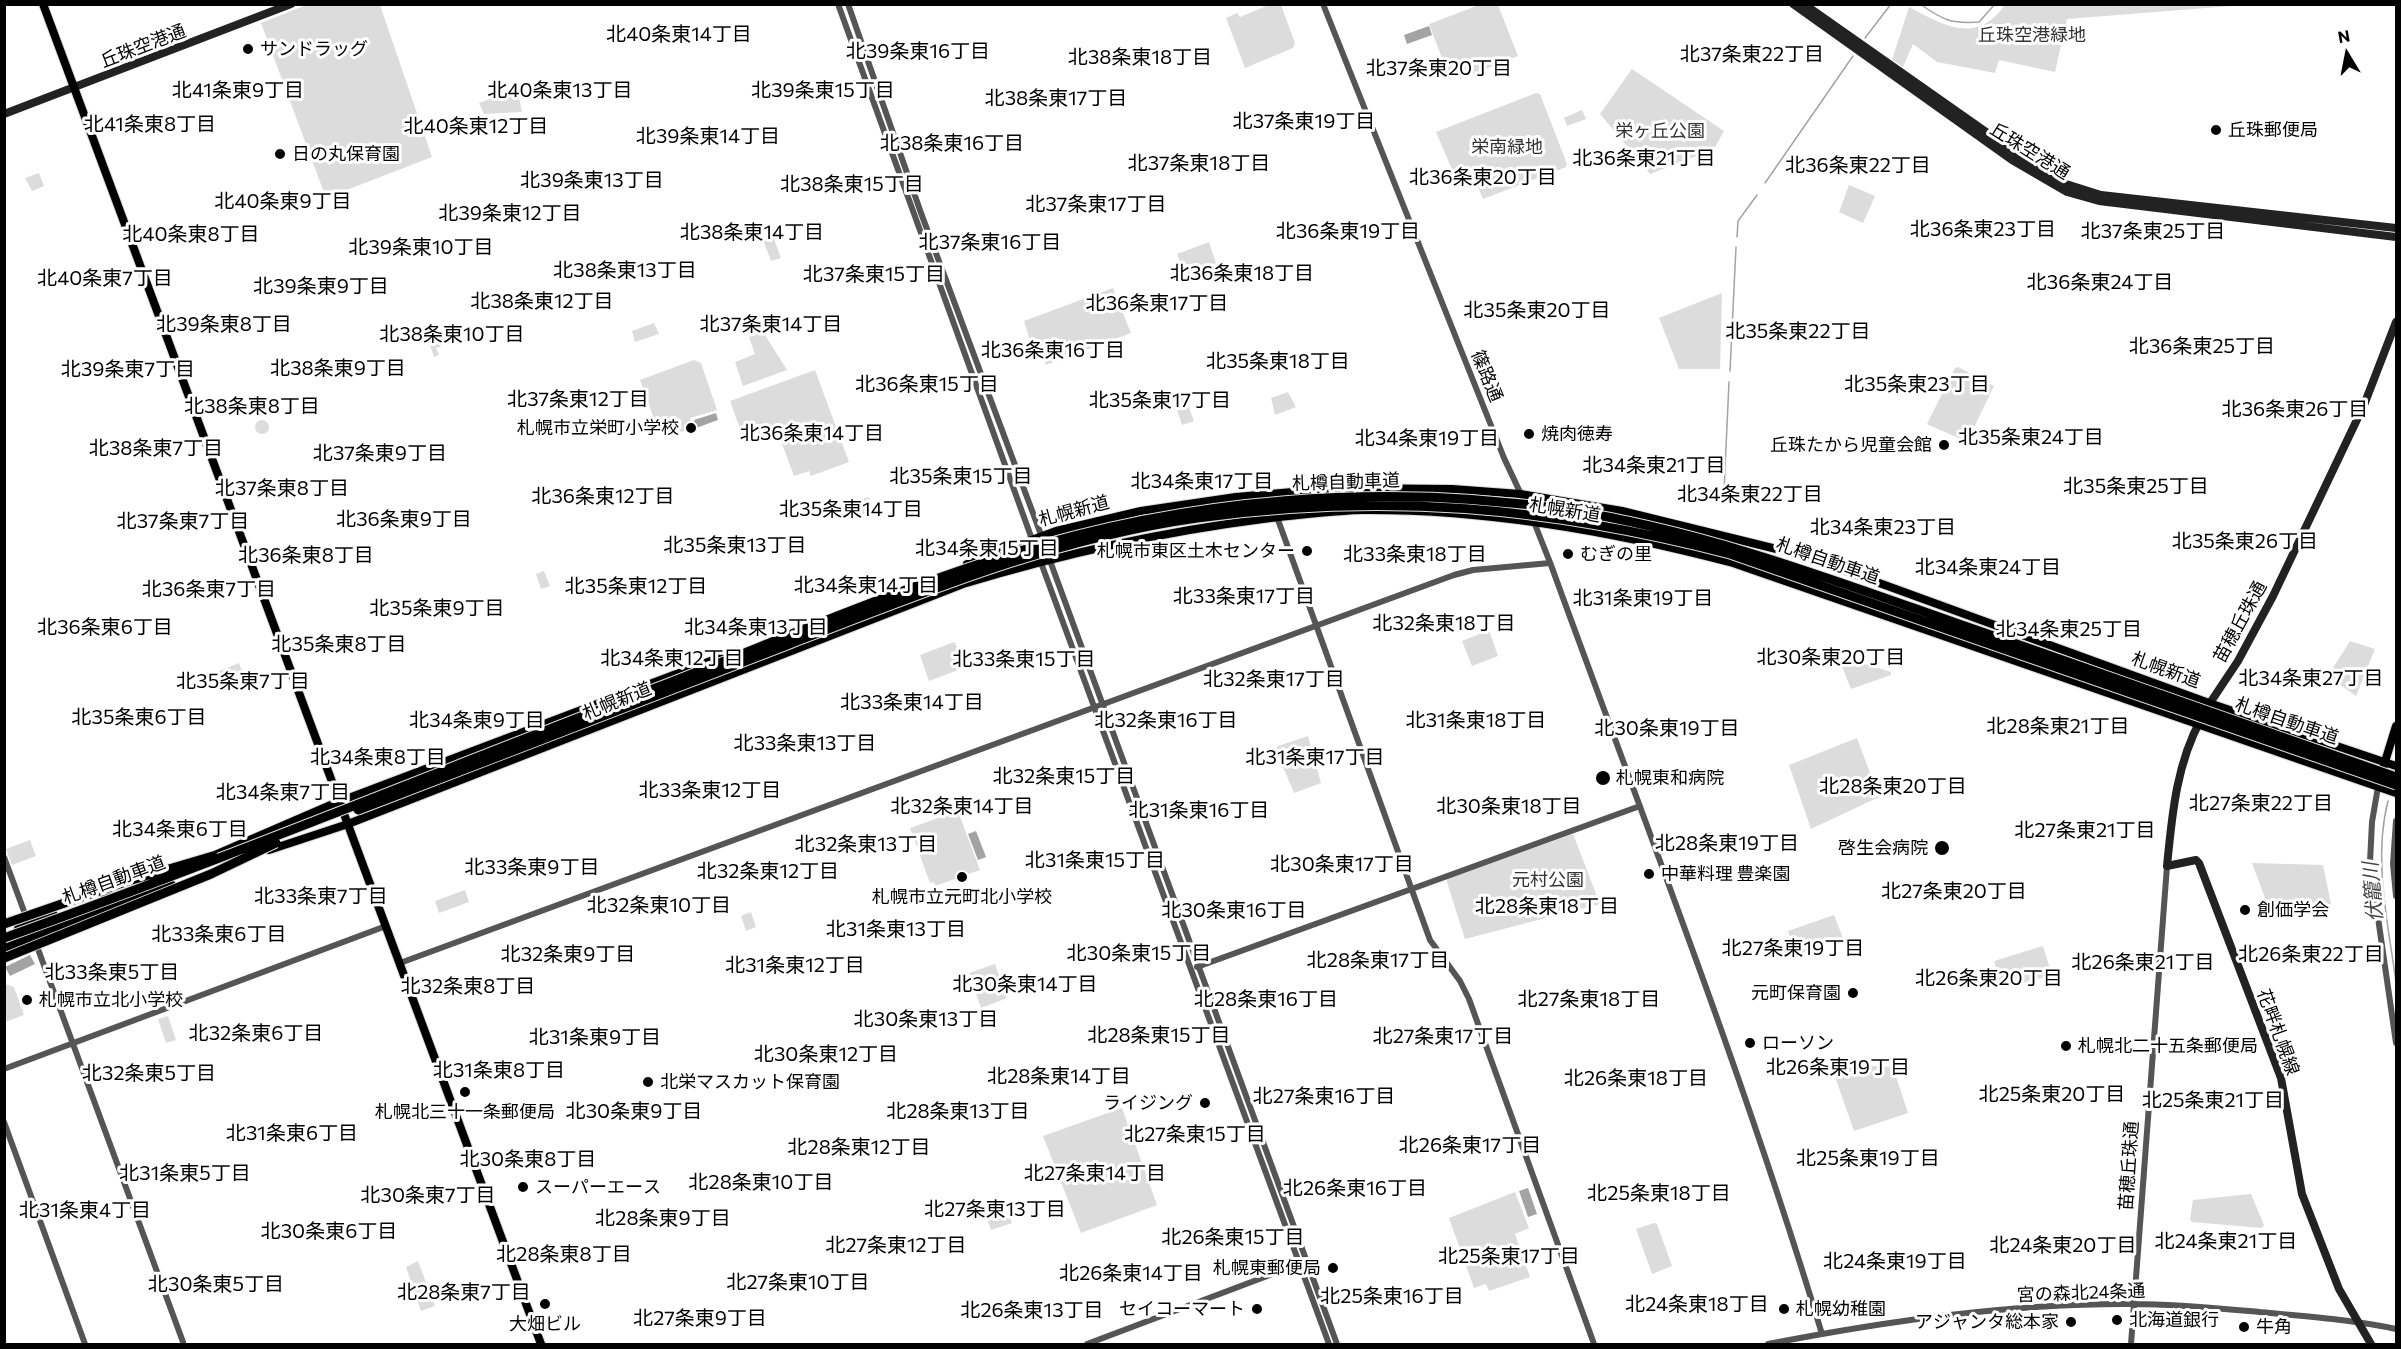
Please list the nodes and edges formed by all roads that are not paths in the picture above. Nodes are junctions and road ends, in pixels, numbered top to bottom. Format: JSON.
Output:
{"nodes":[{"id":1,"x":43,"y":4,"type":"edge"},
{"id":2,"x":291,"y":4,"type":"edge"},
{"id":3,"x":838,"y":4,"type":"edge"},
{"id":4,"x":848,"y":4,"type":"edge"},
{"id":5,"x":1323,"y":4,"type":"edge"},
{"id":6,"x":1793,"y":4,"type":"edge"},
{"id":7,"x":1804,"y":4,"type":"edge"},
{"id":8,"x":75,"y":87,"type":"junction"},
{"id":9,"x":4,"y":114,"type":"edge"},
{"id":10,"x":2397,"y":228,"type":"edge"},
{"id":11,"x":2397,"y":237,"type":"edge"},
{"id":12,"x":2397,"y":322,"type":"edge"},
{"id":13,"x":1520,"y":494,"type":"junction"},
{"id":14,"x":1277,"y":517,"type":"junction"},
{"id":15,"x":1534,"y":522,"type":"junction"},
{"id":16,"x":1036,"y":537,"type":"junction"},
{"id":17,"x":1050,"y":559,"type":"junction"},
{"id":18,"x":1040,"y":561,"type":"junction"},
{"id":19,"x":1550,"y":563,"type":"junction"},
{"id":20,"x":1316,"y":626,"type":"junction"},
{"id":21,"x":2209,"y":703,"type":"junction"},
{"id":22,"x":1103,"y":704,"type":"junction"},
{"id":23,"x":1094,"y":707,"type":"junction"},
{"id":24,"x":2198,"y":725,"type":"junction"},
{"id":25,"x":2397,"y":726,"type":"edge"},
{"id":26,"x":2384,"y":761,"type":"junction"},
{"id":27,"x":2397,"y":766,"type":"edge"},
{"id":28,"x":2397,"y":777,"type":"edge"},
{"id":29,"x":2397,"y":785,"type":"edge"},
{"id":30,"x":2378,"y":787,"type":"junction"},
{"id":31,"x":2397,"y":793,"type":"edge"},
{"id":32,"x":339,"y":801,"type":"junction"},
{"id":33,"x":1640,"y":806,"type":"junction"},
{"id":34,"x":2397,"y":821,"type":"edge"},
{"id":35,"x":348,"y":824,"type":"junction"},
{"id":36,"x":283,"y":839,"type":"junction"},
{"id":37,"x":250,"y":847,"type":"junction"},
{"id":38,"x":4,"y":857,"type":"edge"},
{"id":39,"x":2167,"y":866,"type":"junction"},
{"id":40,"x":1413,"y":888,"type":"junction"},
{"id":41,"x":2397,"y":896,"type":"edge"},
{"id":42,"x":31,"y":923,"type":"junction"},
{"id":43,"x":4,"y":924,"type":"edge"},
{"id":44,"x":386,"y":926,"type":"junction"},
{"id":45,"x":34,"y":936,"type":"junction"},
{"id":46,"x":4,"y":937,"type":"edge"},
{"id":47,"x":4,"y":946,"type":"edge"},
{"id":48,"x":4,"y":958,"type":"edge"},
{"id":49,"x":400,"y":963,"type":"junction"},
{"id":50,"x":1198,"y":966,"type":"junction"},
{"id":51,"x":1190,"y":969,"type":"junction"},
{"id":52,"x":73,"y":1043,"type":"junction"},
{"id":53,"x":2397,"y":1043,"type":"edge"},
{"id":54,"x":4,"y":1069,"type":"edge"},
{"id":55,"x":4,"y":1122,"type":"edge"},
{"id":56,"x":1307,"y":1261,"type":"junction"},
{"id":57,"x":1299,"y":1265,"type":"junction"},
{"id":58,"x":2134,"y":1304,"type":"junction"},
{"id":59,"x":2357,"y":1322,"type":"junction"},
{"id":60,"x":2397,"y":1329,"type":"edge"},
{"id":61,"x":1822,"y":1334,"type":"junction"},
{"id":62,"x":183,"y":1342,"type":"dead end"},
{"id":63,"x":85,"y":1344,"type":"edge"},
{"id":64,"x":542,"y":1344,"type":"edge"},
{"id":65,"x":1087,"y":1344,"type":"edge"},
{"id":66,"x":1329,"y":1344,"type":"edge"},
{"id":67,"x":1337,"y":1344,"type":"edge"},
{"id":68,"x":1594,"y":1344,"type":"edge"},
{"id":69,"x":1767,"y":1344,"type":"edge"},
{"id":70,"x":2131,"y":1344,"type":"edge"},
{"id":71,"x":2371,"y":1344,"type":"edge"}],
"edges":[{"from":1,"to":8,"type":"main road"},
{"from":2,"to":8,"type":"main road","name":"丘珠空港通"},
{"from":3,"to":16,"type":"street"},
{"from":4,"to":16,"type":"street"},
{"from":5,"to":13,"type":"street","name":"篠路通"},
{"from":6,"to":11,"type":"main road","name":"丘珠空港通"},
{"from":7,"to":10,"type":"main road","name":"丘珠空港通"},
{"from":8,"to":9,"type":"main road","name":"丘珠空港通"},
{"from":8,"to":32,"type":"main road"},
{"from":12,"to":21,"type":"main road","name":"苗穂丘珠通"},
{"from":13,"to":15,"type":"street","name":"篠路通"},
{"from":13,"to":16,"type":"main road","name":"札幌新道"},
{"from":13,"to":21,"type":"main road","name":"札幌新道"},
{"from":14,"to":15,"type":"main road","name":"札幌新道"},
{"from":14,"to":17,"type":"main road","name":"札幌新道"},
{"from":14,"to":20,"type":"street"},
{"from":15,"to":19,"type":"street","name":"篠路通"},
{"from":15,"to":24,"type":"main road","name":"札幌新道"},
{"from":16,"to":17,"type":"street"},
{"from":16,"to":18,"type":"street"},
{"from":16,"to":32,"type":"main road","name":"札幌新道"},
{"from":17,"to":18,"type":"main road","name":"札幌新道"},
{"from":17,"to":22,"type":"street"},
{"from":18,"to":23,"type":"street"},
{"from":18,"to":35,"type":"main road","name":"札幌新道"},
{"from":19,"to":20,"type":"street"},
{"from":19,"to":33,"type":"street","name":"篠路通"},
{"from":20,"to":22,"type":"street"},
{"from":20,"to":40,"type":"street"},
{"from":21,"to":24,"type":"main road","name":"苗穂丘珠通"},
{"from":21,"to":26,"type":"main road","name":"札幌新道"},
{"from":22,"to":23,"type":"street"},
{"from":22,"to":50,"type":"street"},
{"from":23,"to":49,"type":"street"},
{"from":23,"to":51,"type":"street"},
{"from":24,"to":30,"type":"main road","name":"札幌新道"},
{"from":24,"to":39,"type":"main road","name":"苗穂丘珠通"},
{"from":25,"to":26,"type":"main road"},
{"from":26,"to":27,"type":"main road","name":"札幌新道"},
{"from":26,"to":30,"type":"main road"},
{"from":28,"to":37,"type":"highway","name":"札樽自動車道","bridge":true},
{"from":29,"to":36,"type":"highway","name":"札樽自動車道","bridge":true},
{"from":30,"to":31,"type":"main road","name":"札幌新道"},
{"from":30,"to":53,"type":"street"},
{"from":32,"to":35,"type":"main road"},
{"from":32,"to":42,"type":"main road","name":"札幌新道"},
{"from":33,"to":40,"type":"street"},
{"from":33,"to":61,"type":"street","name":"篠路通"},
{"from":34,"to":41,"type":"street"},
{"from":35,"to":44,"type":"main road"},
{"from":35,"to":45,"type":"main road","name":"札幌新道"},
{"from":36,"to":47,"type":"highway","name":"札樽自動車道","bridge":true},
{"from":36,"to":48,"type":"highway","bridge":true},
{"from":37,"to":43,"type":"highway","bridge":true},
{"from":37,"to":46,"type":"highway","name":"札樽自動車道","bridge":true},
{"from":38,"to":42,"type":"street"},
{"from":39,"to":58,"type":"street","name":"苗穂丘珠通"},
{"from":39,"to":59,"type":"main road","name":"花畔札幌線"},
{"from":40,"to":50,"type":"street"},
{"from":40,"to":68,"type":"street"},
{"from":42,"to":45,"type":"street"},
{"from":42,"to":46,"type":"main road","name":"札幌新道"},
{"from":44,"to":49,"type":"main road"},
{"from":44,"to":52,"type":"street"},
{"from":45,"to":47,"type":"main road","name":"札幌新道"},
{"from":45,"to":52,"type":"street"},
{"from":49,"to":64,"type":"main road"},
{"from":50,"to":51,"type":"street"},
{"from":50,"to":56,"type":"street"},
{"from":51,"to":57,"type":"street"},
{"from":52,"to":54,"type":"street"},
{"from":52,"to":62,"type":"street"},
{"from":55,"to":63,"type":"street"},
{"from":56,"to":57,"type":"street"},
{"from":56,"to":67,"type":"street"},
{"from":57,"to":65,"type":"street"},
{"from":57,"to":66,"type":"street"},
{"from":58,"to":59,"type":"street","name":"宮の森北24条通"},
{"from":58,"to":61,"type":"street","name":"宮の森北24条通"},
{"from":58,"to":70,"type":"street","name":"苗穂丘珠通"},
{"from":59,"to":60,"type":"street","name":"宮の森北24条通"},
{"from":59,"to":71,"type":"main road","name":"花畔札幌線"},
{"from":61,"to":69,"type":"street","name":"宮の森北24条通"}]}
